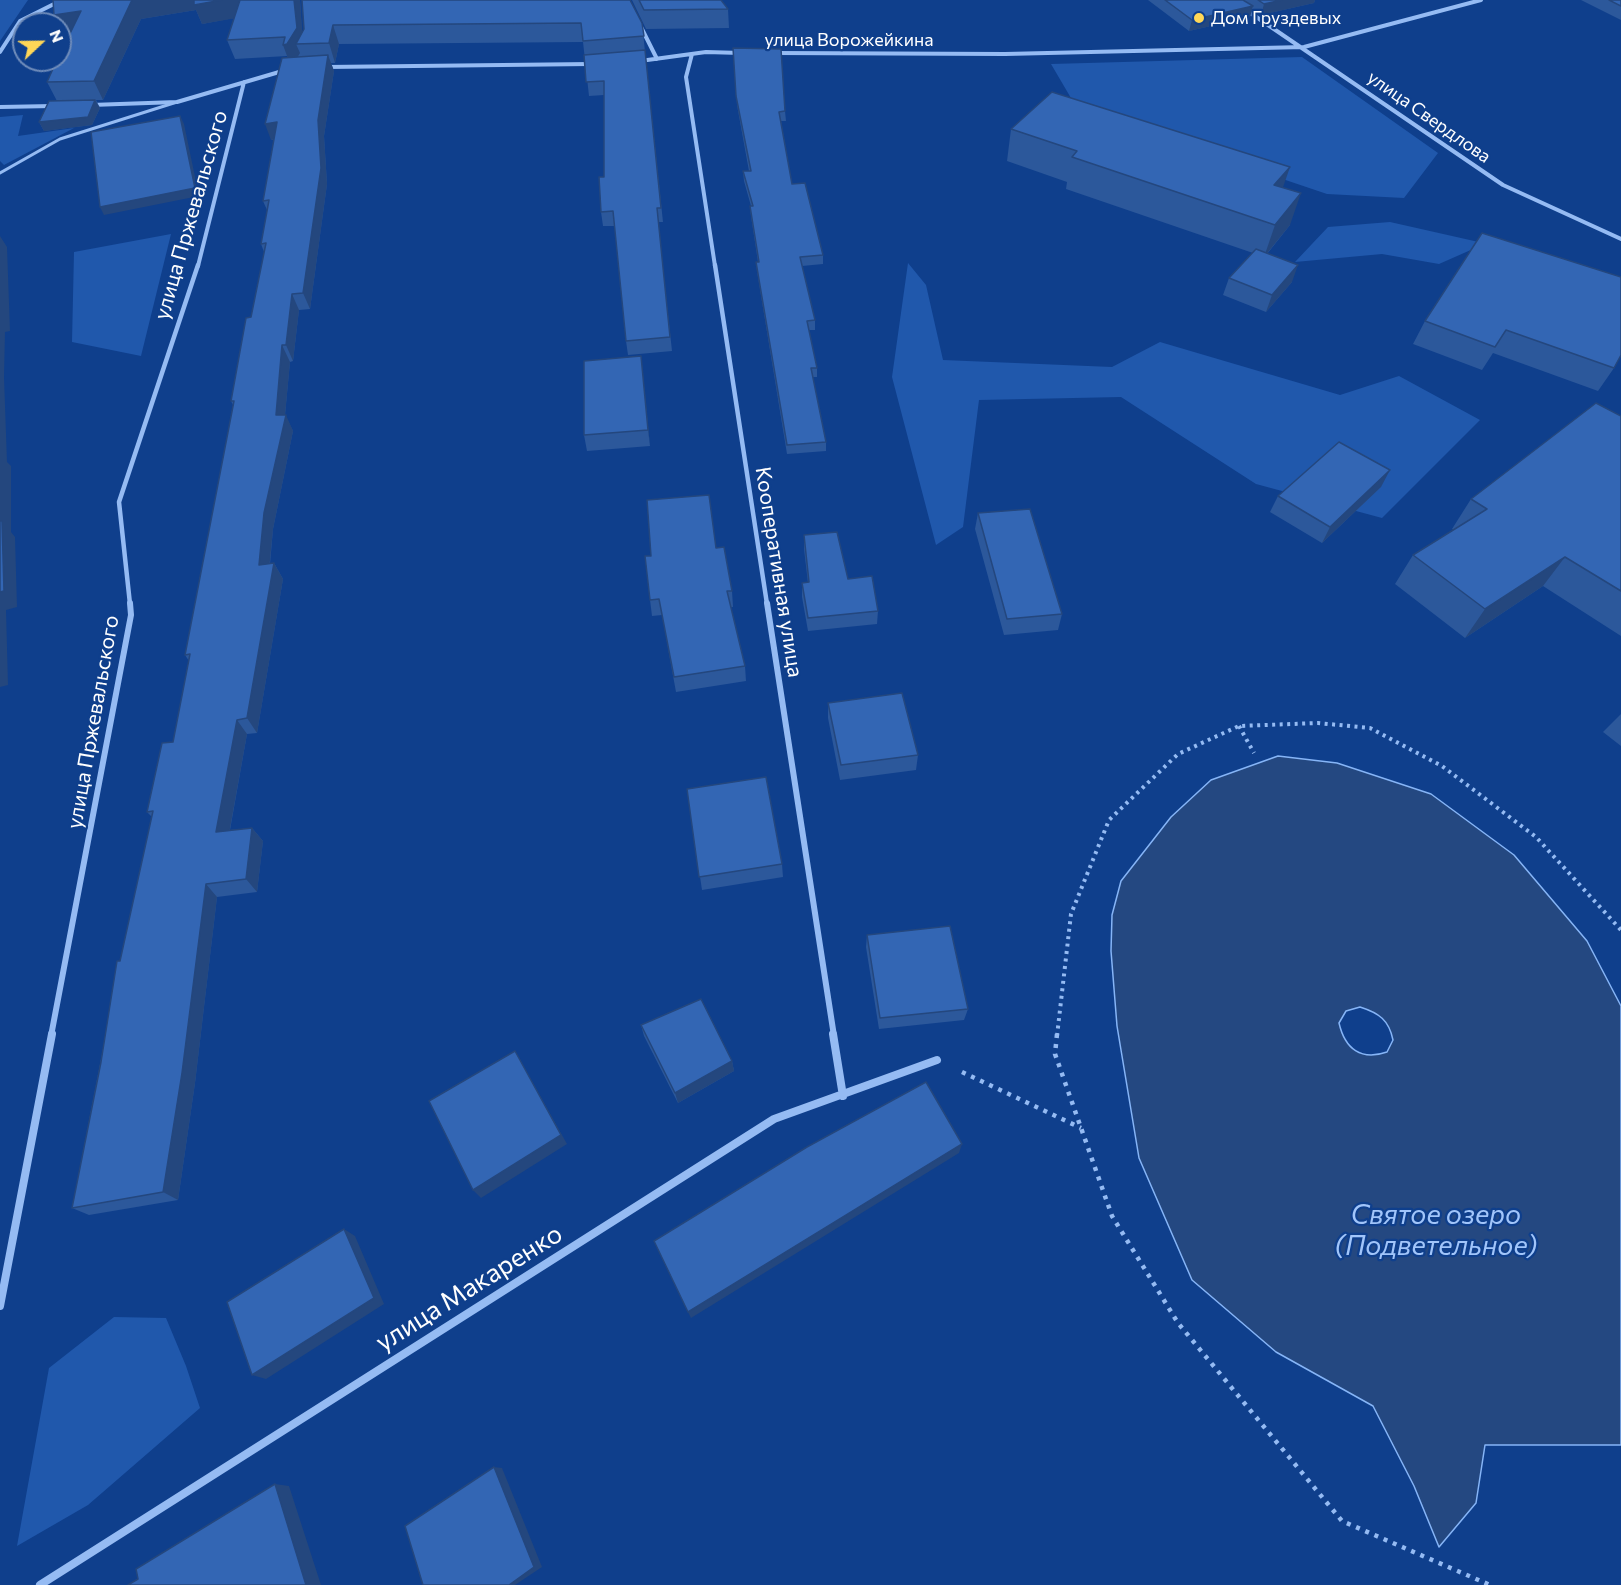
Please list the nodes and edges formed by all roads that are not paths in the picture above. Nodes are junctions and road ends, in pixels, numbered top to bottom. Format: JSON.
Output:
{"nodes":[{"id":1,"x":62,"y":0,"type":"edge"},
{"id":2,"x":1481,"y":0,"type":"edge"},
{"id":3,"x":1239,"y":6,"type":"edge"},
{"id":4,"x":637,"y":20,"type":"edge"},
{"id":5,"x":1304,"y":47,"type":"junction"},
{"id":6,"x":0,"y":52,"type":"edge"},
{"id":7,"x":742,"y":53,"type":"edge"},
{"id":8,"x":766,"y":53,"type":"edge"},
{"id":9,"x":692,"y":54,"type":"junction"},
{"id":10,"x":657,"y":59,"type":"junction"},
{"id":11,"x":635,"y":62,"type":"edge"},
{"id":12,"x":601,"y":64,"type":"edge"},
{"id":13,"x":297,"y":67,"type":"edge"},
{"id":14,"x":320,"y":67,"type":"edge"},
{"id":15,"x":244,"y":82,"type":"junction"},
{"id":16,"x":177,"y":102,"type":"junction"},
{"id":17,"x":59,"y":105,"type":"edge"},
{"id":18,"x":82,"y":105,"type":"edge"},
{"id":19,"x":0,"y":107,"type":"edge"},
{"id":20,"x":0,"y":173,"type":"edge"},
{"id":21,"x":1621,"y":239,"type":"edge"},
{"id":22,"x":937,"y":1060,"type":"road end"},
{"id":23,"x":843,"y":1096,"type":"junction"},
{"id":24,"x":0,"y":1306,"type":"edge"},
{"id":25,"x":40,"y":1585,"type":"edge"}],
"edges":[{"from":1,"to":6,"type":"street"},
{"from":2,"to":5,"type":"street","name":"улица Ворожейкина"},
{"from":3,"to":5,"type":"street","name":"улица Свердлова"},
{"from":4,"to":10,"type":"street"},
{"from":5,"to":8,"type":"street","name":"улица Ворожейкина"},
{"from":5,"to":21,"type":"street","name":"улица Свердлова"},
{"from":7,"to":9,"type":"street","name":"улица Ворожейкина"},
{"from":9,"to":10,"type":"street","name":"улица Ворожейкина"},
{"from":9,"to":23,"type":"street","name":"Кооперативная улица"},
{"from":10,"to":11,"type":"street","name":"улица Ворожейкина"},
{"from":12,"to":14,"type":"street"},
{"from":13,"to":15,"type":"street"},
{"from":15,"to":16,"type":"street"},
{"from":15,"to":24,"type":"street","name":"улица Пржевальского"},
{"from":16,"to":18,"type":"street"},
{"from":16,"to":20,"type":"lane"},
{"from":17,"to":19,"type":"street"},
{"from":22,"to":23,"type":"street","name":"улица Макаренко"},
{"from":23,"to":25,"type":"street","name":"улица Макаренко"}]}
